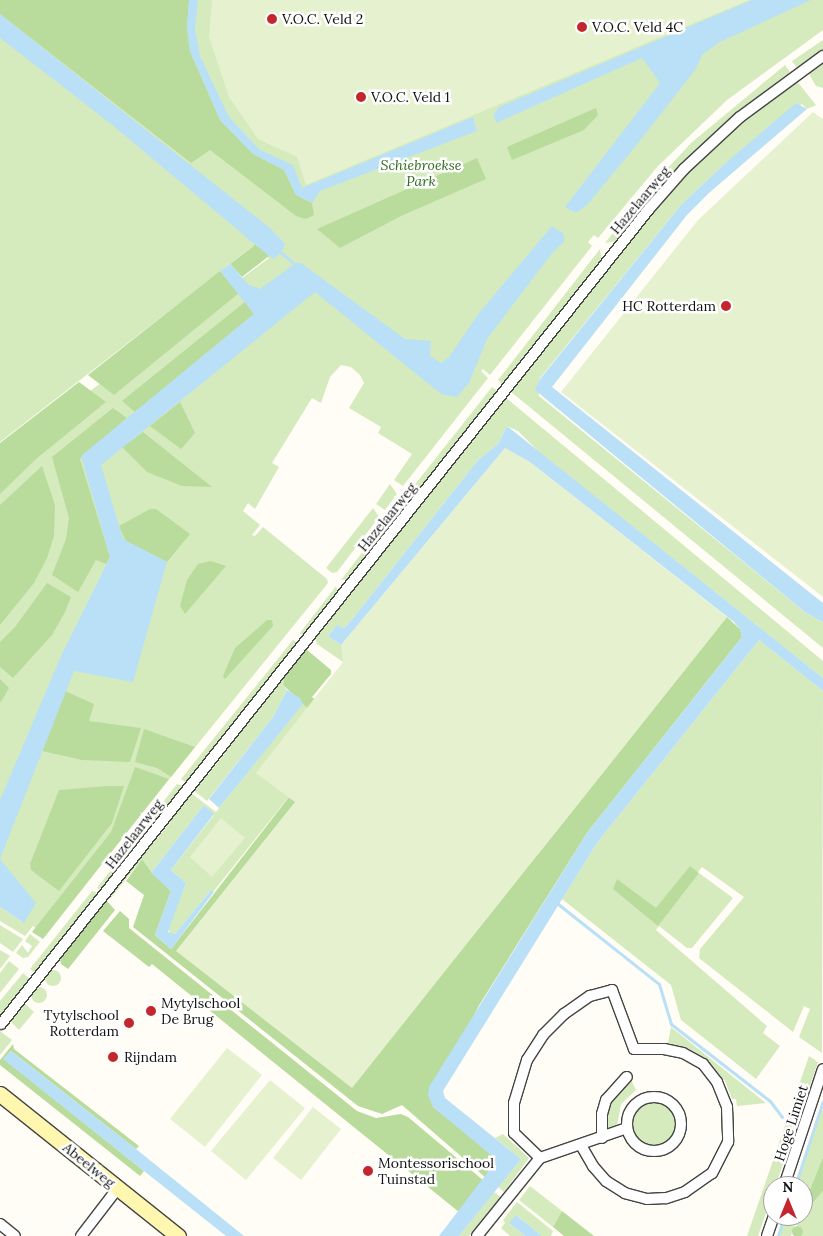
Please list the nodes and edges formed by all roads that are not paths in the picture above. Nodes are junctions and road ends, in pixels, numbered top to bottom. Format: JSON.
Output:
{"nodes":[{"id":1,"x":823,"y":56,"type":"edge"},
{"id":2,"x":1,"y":1024,"type":"edge"},
{"id":3,"x":823,"y":1069,"type":"edge"},
{"id":4,"x":627,"y":1077,"type":"dead end"},
{"id":5,"x":0,"y":1094,"type":"edge"},
{"id":6,"x":627,"y":1128,"type":"junction"},
{"id":7,"x":602,"y":1138,"type":"junction"},
{"id":8,"x":581,"y":1145,"type":"junction"},
{"id":9,"x":540,"y":1158,"type":"junction"},
{"id":10,"x":787,"y":1176,"type":"edge"},
{"id":11,"x":118,"y":1188,"type":"junction"},
{"id":12,"x":0,"y":1224,"type":"edge"},
{"id":13,"x":15,"y":1236,"type":"edge"},
{"id":14,"x":81,"y":1236,"type":"edge"},
{"id":15,"x":178,"y":1236,"type":"edge"},
{"id":16,"x":477,"y":1236,"type":"edge"}],
"edges":[{"from":1,"to":2,"type":"street","name":"Hazelaarweg"},
{"from":3,"to":10,"type":"street","name":"Hoge Limiet"},
{"from":4,"to":7,"type":"street"},
{"from":5,"to":11,"type":"street","name":"Abeelweg"},
{"from":6,"to":6,"type":"street"},
{"from":6,"to":7,"type":"street"},
{"from":7,"to":8,"type":"street"},
{"from":8,"to":9,"type":"street"},
{"from":8,"to":9,"type":"street"},
{"from":9,"to":16,"type":"street"},
{"from":11,"to":14,"type":"street"},
{"from":11,"to":15,"type":"street","name":"Abeelweg"},
{"from":12,"to":13,"type":"street"}]}
